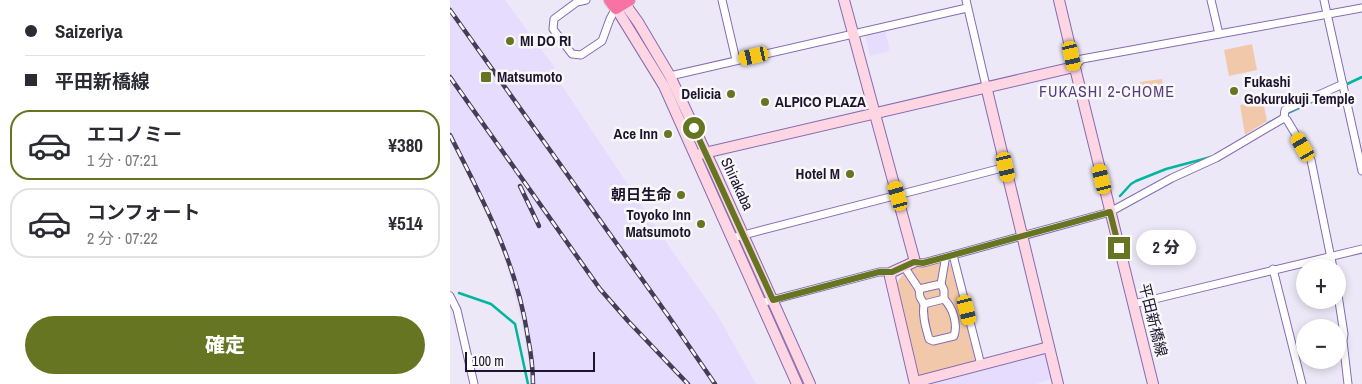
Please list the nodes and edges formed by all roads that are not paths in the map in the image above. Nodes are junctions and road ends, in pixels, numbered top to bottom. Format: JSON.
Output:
{"nodes":[{"id":1,"x":586,"y":0,"type":"edge"},
{"id":2,"x":722,"y":0,"type":"edge"},
{"id":3,"x":844,"y":0,"type":"edge"},
{"id":4,"x":1059,"y":0,"type":"edge"},
{"id":5,"x":1211,"y":0,"type":"edge"},
{"id":6,"x":1324,"y":0,"type":"edge"},
{"id":7,"x":620,"y":2,"type":"edge"},
{"id":8,"x":967,"y":4,"type":"edge"},
{"id":9,"x":1362,"y":8,"type":"edge"},
{"id":10,"x":1328,"y":15,"type":"junction"},
{"id":11,"x":853,"y":34,"type":"junction"},
{"id":12,"x":1219,"y":34,"type":"junction"},
{"id":13,"x":736,"y":60,"type":"junction"},
{"id":14,"x":1074,"y":66,"type":"junction"},
{"id":15,"x":670,"y":76,"type":"junction"},
{"id":16,"x":986,"y":86,"type":"junction"},
{"id":17,"x":1343,"y":86,"type":"junction"},
{"id":18,"x":874,"y":114,"type":"junction"},
{"id":19,"x":1284,"y":116,"type":"junction"},
{"id":20,"x":701,"y":154,"type":"junction"},
{"id":21,"x":1006,"y":167,"type":"junction"},
{"id":22,"x":1362,"y":171,"type":"edge"},
{"id":23,"x":898,"y":196,"type":"junction"},
{"id":24,"x":1110,"y":212,"type":"junction"},
{"id":25,"x":743,"y":235,"type":"junction"},
{"id":26,"x":1022,"y":236,"type":"junction"},
{"id":27,"x":732,"y":238,"type":"junction"},
{"id":28,"x":1362,"y":249,"type":"edge"},
{"id":29,"x":953,"y":255,"type":"junction"},
{"id":30,"x":1331,"y":256,"type":"junction"},
{"id":31,"x":1332,"y":259,"type":"edge"},
{"id":32,"x":945,"y":261,"type":"dead end"},
{"id":33,"x":914,"y":262,"type":"junction"},
{"id":34,"x":1273,"y":269,"type":"junction"},
{"id":35,"x":906,"y":271,"type":"dead end"},
{"id":36,"x":892,"y":272,"type":"junction"},
{"id":37,"x":941,"y":284,"type":"junction"},
{"id":38,"x":919,"y":290,"type":"junction"},
{"id":39,"x":450,"y":296,"type":"edge"},
{"id":40,"x":944,"y":299,"type":"junction"},
{"id":41,"x":773,"y":300,"type":"junction"},
{"id":42,"x":761,"y":303,"type":"junction"},
{"id":43,"x":924,"y":304,"type":"junction"},
{"id":44,"x":1134,"y":304,"type":"junction"},
{"id":45,"x":1340,"y":309,"type":"edge"},
{"id":46,"x":1049,"y":347,"type":"junction"},
{"id":47,"x":981,"y":365,"type":"junction"},
{"id":48,"x":913,"y":383,"type":"edge"},
{"id":49,"x":474,"y":384,"type":"edge"},
{"id":50,"x":797,"y":384,"type":"edge"},
{"id":51,"x":810,"y":384,"type":"edge"},
{"id":52,"x":1058,"y":384,"type":"edge"},
{"id":53,"x":1153,"y":384,"type":"edge"},
{"id":54,"x":1302,"y":384,"type":"edge"},
{"id":55,"x":1348,"y":384,"type":"edge"}],
"edges":[{"from":1,"to":7,"type":"street"},
{"from":2,"to":13,"type":"street"},
{"from":3,"to":11,"type":"street"},
{"from":4,"to":14,"type":"street","name":"平田新橋線"},
{"from":5,"to":12,"type":"street"},
{"from":6,"to":10,"type":"street"},
{"from":7,"to":15,"type":"street","name":"Shirakaba"},
{"from":7,"to":20,"type":"street","name":"Shirakaba"},
{"from":8,"to":11,"type":"street"},
{"from":8,"to":16,"type":"street"},
{"from":9,"to":10,"type":"street"},
{"from":10,"to":12,"type":"street"},
{"from":10,"to":17,"type":"street"},
{"from":11,"to":13,"type":"street"},
{"from":11,"to":18,"type":"street"},
{"from":12,"to":14,"type":"street"},
{"from":13,"to":15,"type":"street"},
{"from":14,"to":16,"type":"street"},
{"from":14,"to":24,"type":"street","name":"平田新橋線"},
{"from":15,"to":20,"type":"street","name":"Shirakaba"},
{"from":16,"to":18,"type":"street"},
{"from":16,"to":21,"type":"street"},
{"from":17,"to":19,"type":"street"},
{"from":17,"to":22,"type":"street"},
{"from":18,"to":20,"type":"street"},
{"from":18,"to":23,"type":"street"},
{"from":19,"to":24,"type":"street"},
{"from":19,"to":30,"type":"street"},
{"from":20,"to":25,"type":"street","name":"Shirakaba"},
{"from":20,"to":27,"type":"street","name":"Shirakaba"},
{"from":21,"to":23,"type":"street"},
{"from":21,"to":26,"type":"street"},
{"from":23,"to":25,"type":"street"},
{"from":23,"to":33,"type":"street"},
{"from":24,"to":26,"type":"street"},
{"from":24,"to":44,"type":"street","name":"平田新橋線"},
{"from":25,"to":27,"type":"street"},
{"from":25,"to":41,"type":"street","name":"Shirakaba"},
{"from":26,"to":29,"type":"street"},
{"from":26,"to":46,"type":"street"},
{"from":27,"to":42,"type":"street","name":"Shirakaba"},
{"from":28,"to":30,"type":"street"},
{"from":29,"to":33,"type":"street"},
{"from":29,"to":47,"type":"street"},
{"from":30,"to":31,"type":"street"},
{"from":30,"to":34,"type":"street"},
{"from":32,"to":37,"type":"street"},
{"from":33,"to":36,"type":"street"},
{"from":34,"to":44,"type":"street"},
{"from":34,"to":54,"type":"street"},
{"from":35,"to":38,"type":"street"},
{"from":36,"to":41,"type":"street"},
{"from":36,"to":48,"type":"street"},
{"from":37,"to":38,"type":"street"},
{"from":37,"to":40,"type":"street"},
{"from":38,"to":43,"type":"street"},
{"from":39,"to":49,"type":"street"},
{"from":40,"to":43,"type":"street"},
{"from":40,"to":43,"type":"street"},
{"from":41,"to":42,"type":"street"},
{"from":41,"to":51,"type":"street","name":"Shirakaba"},
{"from":42,"to":50,"type":"street","name":"Shirakaba"},
{"from":44,"to":53,"type":"street","name":"平田新橋線"},
{"from":45,"to":55,"type":"street"},
{"from":46,"to":47,"type":"street"},
{"from":46,"to":52,"type":"street"},
{"from":47,"to":48,"type":"street"}]}
